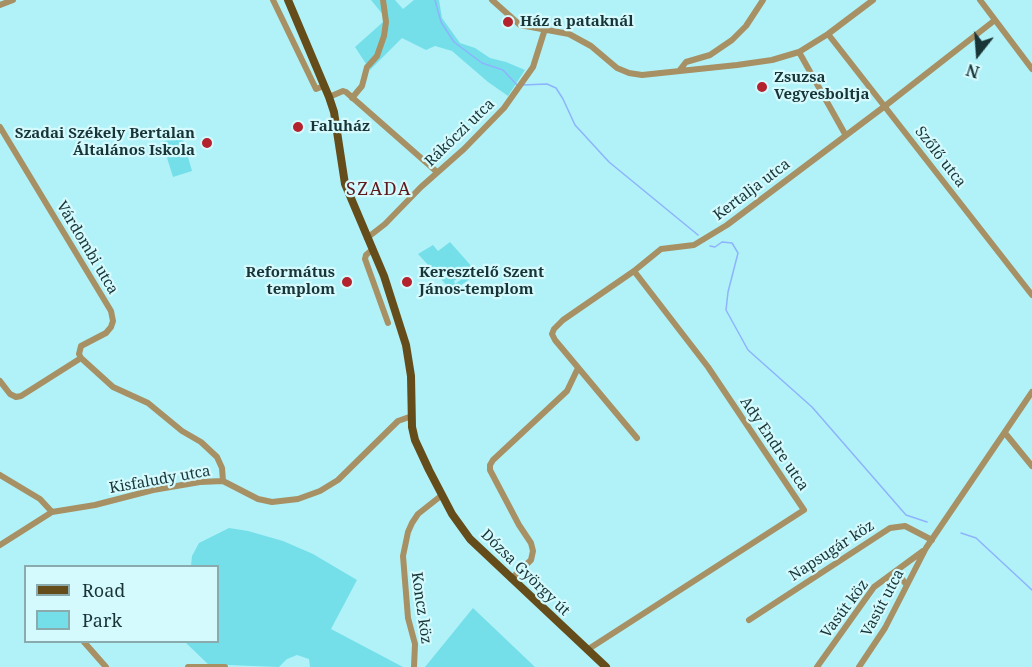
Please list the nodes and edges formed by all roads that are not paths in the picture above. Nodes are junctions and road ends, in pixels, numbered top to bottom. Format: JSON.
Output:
{"nodes":[{"id":1,"x":13,"y":0,"type":"edge"},
{"id":2,"x":273,"y":0,"type":"edge"},
{"id":3,"x":288,"y":0,"type":"edge"},
{"id":4,"x":383,"y":0,"type":"edge"},
{"id":5,"x":492,"y":0,"type":"edge"},
{"id":6,"x":763,"y":0,"type":"edge"},
{"id":7,"x":873,"y":0,"type":"edge"},
{"id":8,"x":980,"y":0,"type":"edge"},
{"id":9,"x":0,"y":5,"type":"edge"},
{"id":10,"x":995,"y":20,"type":"junction"},
{"id":11,"x":545,"y":29,"type":"junction"},
{"id":12,"x":828,"y":34,"type":"junction"},
{"id":13,"x":799,"y":52,"type":"junction"},
{"id":14,"x":1032,"y":69,"type":"edge"},
{"id":15,"x":679,"y":71,"type":"junction"},
{"id":16,"x":324,"y":86,"type":"junction"},
{"id":17,"x":329,"y":97,"type":"junction"},
{"id":18,"x":354,"y":100,"type":"junction"},
{"id":19,"x":885,"y":106,"type":"junction"},
{"id":20,"x":0,"y":128,"type":"edge"},
{"id":21,"x":846,"y":134,"type":"junction"},
{"id":22,"x":437,"y":172,"type":"junction"},
{"id":23,"x":367,"y":238,"type":"junction"},
{"id":24,"x":372,"y":249,"type":"junction"},
{"id":25,"x":634,"y":271,"type":"junction"},
{"id":26,"x":1032,"y":295,"type":"edge"},
{"id":27,"x":388,"y":322,"type":"dead end"},
{"id":28,"x":81,"y":358,"type":"junction"},
{"id":29,"x":578,"y":368,"type":"junction"},
{"id":30,"x":0,"y":381,"type":"edge"},
{"id":31,"x":1032,"y":392,"type":"edge"},
{"id":32,"x":412,"y":416,"type":"junction"},
{"id":33,"x":1005,"y":433,"type":"junction"},
{"id":34,"x":637,"y":438,"type":"dead end"},
{"id":35,"x":1032,"y":466,"type":"edge"},
{"id":36,"x":0,"y":475,"type":"edge"},
{"id":37,"x":223,"y":481,"type":"junction"},
{"id":38,"x":442,"y":495,"type":"junction"},
{"id":39,"x":52,"y":512,"type":"junction"},
{"id":40,"x":932,"y":540,"type":"junction"},
{"id":41,"x":0,"y":545,"type":"edge"},
{"id":42,"x":926,"y":548,"type":"junction"},
{"id":43,"x":893,"y":573,"type":"junction"},
{"id":44,"x":511,"y":579,"type":"junction"},
{"id":45,"x":906,"y":584,"type":"junction"},
{"id":46,"x":749,"y":620,"type":"dead end"},
{"id":47,"x":85,"y":643,"type":"edge"},
{"id":48,"x":587,"y":650,"type":"junction"},
{"id":49,"x":106,"y":667,"type":"edge"},
{"id":50,"x":188,"y":667,"type":"edge"},
{"id":51,"x":222,"y":667,"type":"edge"},
{"id":52,"x":414,"y":667,"type":"edge"},
{"id":53,"x":606,"y":667,"type":"edge"},
{"id":54,"x":817,"y":667,"type":"edge"},
{"id":55,"x":859,"y":667,"type":"edge"}],
"edges":[{"from":1,"to":9,"type":"street"},
{"from":2,"to":16,"type":"street","name":"Dózsa György út"},
{"from":3,"to":16,"type":"main road","name":"Dózsa György út"},
{"from":4,"to":18,"type":"street"},
{"from":5,"to":11,"type":"street"},
{"from":6,"to":15,"type":"street"},
{"from":7,"to":12,"type":"street"},
{"from":8,"to":10,"type":"street"},
{"from":10,"to":14,"type":"street"},
{"from":10,"to":19,"type":"street","name":"Kertalja utca"},
{"from":11,"to":15,"type":"street"},
{"from":11,"to":22,"type":"street","name":"Rákóczi utca"},
{"from":12,"to":13,"type":"street"},
{"from":12,"to":19,"type":"street","name":"Szőlő utca"},
{"from":13,"to":15,"type":"street"},
{"from":13,"to":21,"type":"street"},
{"from":16,"to":17,"type":"main road","name":"Dózsa György út"},
{"from":17,"to":18,"type":"street"},
{"from":17,"to":23,"type":"main road","name":"Dózsa György út"},
{"from":18,"to":22,"type":"street"},
{"from":19,"to":21,"type":"street","name":"Kertalja utca"},
{"from":19,"to":26,"type":"street","name":"Szőlő utca"},
{"from":20,"to":28,"type":"street","name":"Várdombi utca"},
{"from":21,"to":25,"type":"street","name":"Kertalja utca"},
{"from":22,"to":23,"type":"street","name":"Rákóczi utca"},
{"from":23,"to":24,"type":"main road","name":"Dózsa György út"},
{"from":24,"to":27,"type":"street","name":"Dózsa György út"},
{"from":24,"to":32,"type":"main road","name":"Dózsa György út"},
{"from":25,"to":29,"type":"street","name":"Kertalja utca"},
{"from":25,"to":48,"type":"street","name":"Ady Endre utca"},
{"from":28,"to":30,"type":"street"},
{"from":28,"to":37,"type":"street"},
{"from":29,"to":34,"type":"street","name":"Kertalja utca"},
{"from":29,"to":44,"type":"street"},
{"from":31,"to":33,"type":"street"},
{"from":32,"to":37,"type":"street","name":"Kisfaludy utca"},
{"from":32,"to":38,"type":"main road","name":"Dózsa György út"},
{"from":33,"to":35,"type":"street"},
{"from":33,"to":40,"type":"street"},
{"from":36,"to":39,"type":"street"},
{"from":37,"to":39,"type":"street","name":"Kisfaludy utca"},
{"from":38,"to":44,"type":"main road","name":"Dózsa György út"},
{"from":38,"to":52,"type":"street","name":"Koncz köz"},
{"from":39,"to":41,"type":"street"},
{"from":40,"to":42,"type":"street"},
{"from":40,"to":46,"type":"street","name":"Napsugár köz"},
{"from":42,"to":43,"type":"street","name":"Vasút köz"},
{"from":42,"to":45,"type":"street","name":"Vasút utca"},
{"from":43,"to":45,"type":"street"},
{"from":43,"to":54,"type":"street","name":"Vasút köz"},
{"from":44,"to":48,"type":"main road","name":"Dózsa György út"},
{"from":45,"to":55,"type":"street","name":"Vasút utca"},
{"from":47,"to":49,"type":"street"},
{"from":48,"to":53,"type":"main road","name":"Dózsa György út"},
{"from":50,"to":51,"type":"street"}]}
